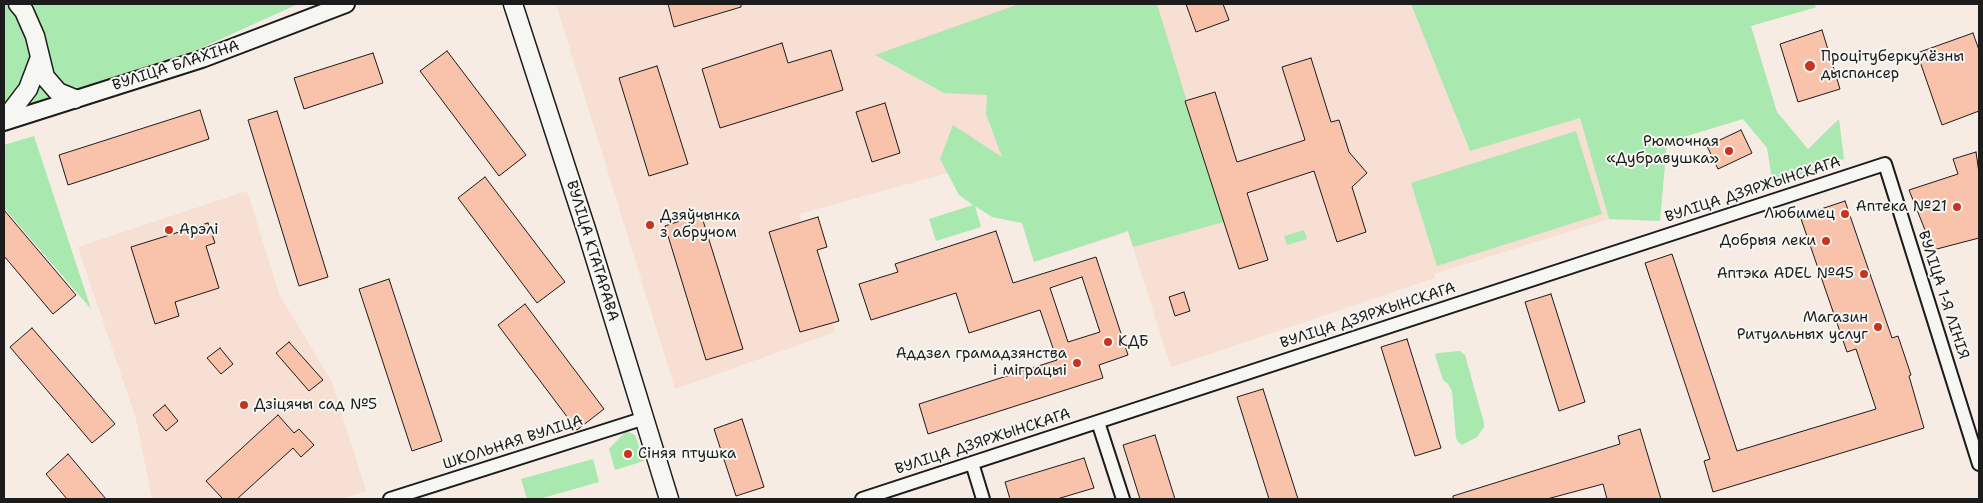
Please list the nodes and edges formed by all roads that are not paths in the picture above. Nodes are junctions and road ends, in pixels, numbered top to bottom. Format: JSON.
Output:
{"nodes":[{"id":1,"x":18,"y":4,"type":"edge"},
{"id":2,"x":346,"y":4,"type":"edge"},
{"id":3,"x":513,"y":4,"type":"edge"},
{"id":4,"x":39,"y":60,"type":"junction"},
{"id":5,"x":75,"y":99,"type":"junction"},
{"id":6,"x":4,"y":117,"type":"edge"},
{"id":7,"x":4,"y":122,"type":"edge"},
{"id":8,"x":1884,"y":164,"type":"joint"},
{"id":9,"x":645,"y":418,"type":"junction"},
{"id":10,"x":1098,"y":422,"type":"junction"},
{"id":11,"x":972,"y":463,"type":"junction"},
{"id":12,"x":1979,"y":464,"type":"edge"},
{"id":13,"x":390,"y":499,"type":"edge"},
{"id":14,"x":669,"y":499,"type":"edge"},
{"id":15,"x":862,"y":499,"type":"edge"},
{"id":16,"x":983,"y":499,"type":"edge"},
{"id":17,"x":1123,"y":499,"type":"edge"}],
"edges":[{"from":1,"to":4,"type":"main road"},
{"from":2,"to":5,"type":"street","name":"ВУЛІЦА БЛАХІНА"},
{"from":3,"to":9,"type":"main road","name":"ВУЛІЦА КТАТАРАВА"},
{"from":4,"to":5,"type":"main road"},
{"from":4,"to":6,"type":"main road"},
{"from":5,"to":7,"type":"street","name":"ВУЛІЦА БЛАХІНА"},
{"from":8,"to":10,"type":"street","name":"ВУЛІЦА ДЗЯРЖЫНСКАГА"},
{"from":8,"to":12,"type":"street","name":"ВУЛІЦА 1-Я ЛІНІЯ"},
{"from":9,"to":13,"type":"street","name":"ШКОЛЬНАЯ ВУЛІЦА"},
{"from":9,"to":14,"type":"main road","name":"ВУЛІЦА КТАТАРАВА"},
{"from":10,"to":11,"type":"street","name":"ВУЛІЦА ДЗЯРЖЫНСКАГА"},
{"from":10,"to":17,"type":"street"},
{"from":11,"to":15,"type":"street","name":"ВУЛІЦА ДЗЯРЖЫНСКАГА"},
{"from":11,"to":16,"type":"street"}]}
